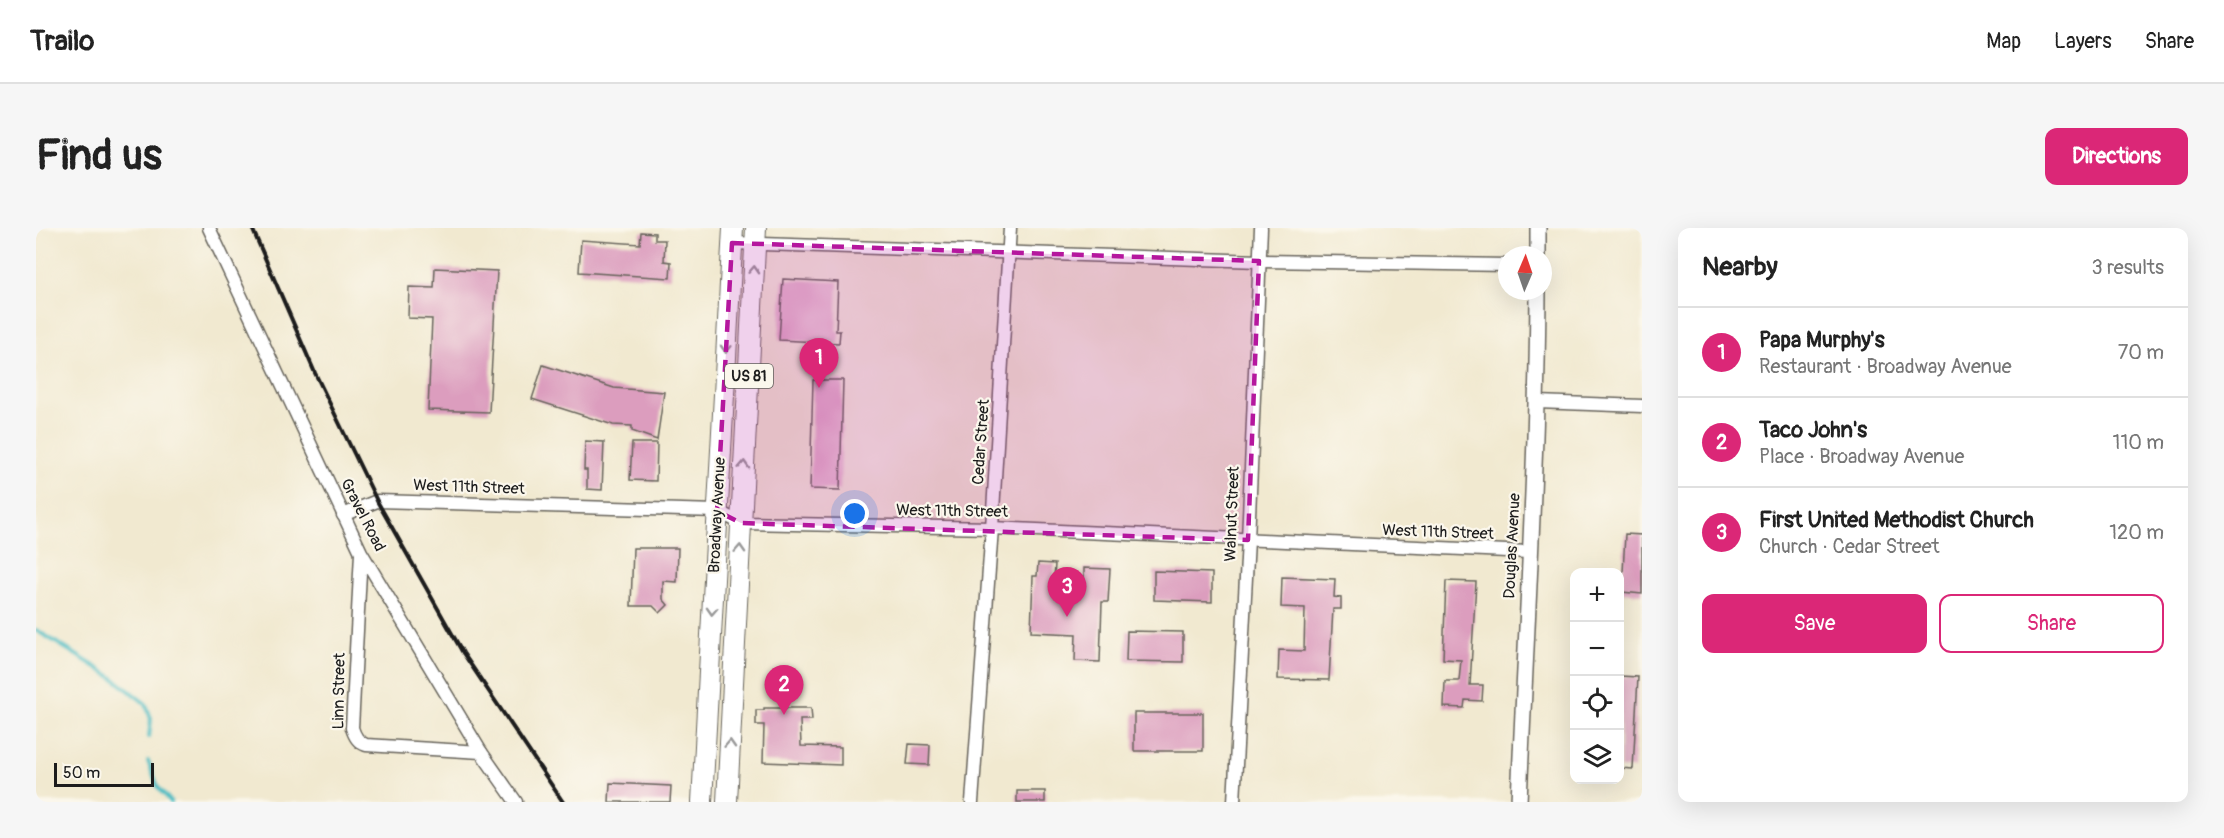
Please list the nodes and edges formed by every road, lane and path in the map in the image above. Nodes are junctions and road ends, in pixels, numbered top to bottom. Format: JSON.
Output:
{"nodes":[{"id":1,"x":209,"y":228,"type":"edge"},
{"id":2,"x":1010,"y":228,"type":"edge"},
{"id":3,"x":1261,"y":228,"type":"edge"},
{"id":4,"x":1538,"y":228,"type":"edge"},
{"id":5,"x":733,"y":236,"type":"edge"},
{"id":6,"x":756,"y":236,"type":"edge"},
{"id":7,"x":1538,"y":246,"type":"edge"},
{"id":8,"x":1009,"y":253,"type":"junction"},
{"id":9,"x":1259,"y":261,"type":"junction"},
{"id":10,"x":1498,"y":265,"type":"edge"},
{"id":11,"x":1538,"y":300,"type":"edge"},
{"id":12,"x":1537,"y":402,"type":"junction"},
{"id":13,"x":1642,"y":406,"type":"edge"},
{"id":14,"x":717,"y":511,"type":"junction"},
{"id":15,"x":343,"y":515,"type":"junction"},
{"id":16,"x":741,"y":523,"type":"junction"},
{"id":17,"x":992,"y":528,"type":"junction"},
{"id":18,"x":1248,"y":540,"type":"junction"},
{"id":19,"x":361,"y":552,"type":"junction"},
{"id":20,"x":1529,"y":552,"type":"junction"},
{"id":21,"x":481,"y":752,"type":"junction"},
{"id":22,"x":516,"y":802,"type":"edge"},
{"id":23,"x":702,"y":802,"type":"edge"},
{"id":24,"x":727,"y":802,"type":"edge"},
{"id":25,"x":972,"y":802,"type":"edge"},
{"id":26,"x":1234,"y":802,"type":"edge"},
{"id":27,"x":1519,"y":802,"type":"edge"}],
"edges":[{"from":1,"to":15,"type":"street","name":"Gravel Road"},
{"from":2,"to":8,"type":"street","name":"Cedar Street"},
{"from":3,"to":9,"type":"street","name":"Walnut Street"},
{"from":4,"to":7,"type":"street"},
{"from":5,"to":6,"type":"street"},
{"from":5,"to":14,"type":"highway","name":"Broadway Avenue","number":"US 81","one_way":true},
{"from":6,"to":8,"type":"street"},
{"from":16,"to":6,"type":"highway","name":"Broadway Avenue","number":"US 81","one_way":true},
{"from":8,"to":9,"type":"street"},
{"from":8,"to":17,"type":"street","name":"Cedar Street"},
{"from":9,"to":10,"type":"street"},
{"from":9,"to":18,"type":"street","name":"Walnut Street"},
{"from":11,"to":12,"type":"street","name":"Douglas Avenue"},
{"from":12,"to":13,"type":"street"},
{"from":12,"to":20,"type":"street","name":"Douglas Avenue"},
{"from":14,"to":15,"type":"street","name":"West 11th Street"},
{"from":14,"to":16,"type":"street","name":"West 11th Street"},
{"from":14,"to":23,"type":"highway","name":"Broadway Avenue","number":"US 81","one_way":true},
{"from":15,"to":19,"type":"street","name":"Gravel Road"},
{"from":16,"to":17,"type":"street","name":"West 11th Street"},
{"from":24,"to":16,"type":"highway","name":"Broadway Avenue","number":"US 81","one_way":true},
{"from":17,"to":18,"type":"street","name":"West 11th Street"},
{"from":17,"to":25,"type":"street","name":"Cedar Street"},
{"from":18,"to":20,"type":"street","name":"West 11th Street"},
{"from":18,"to":26,"type":"street","name":"Walnut Street"},
{"from":19,"to":21,"type":"street","name":"Gravel Road"},
{"from":19,"to":21,"type":"street","name":"Linn Street"},
{"from":20,"to":27,"type":"street","name":"Douglas Avenue"},
{"from":21,"to":22,"type":"street","name":"Gravel Road"}]}
